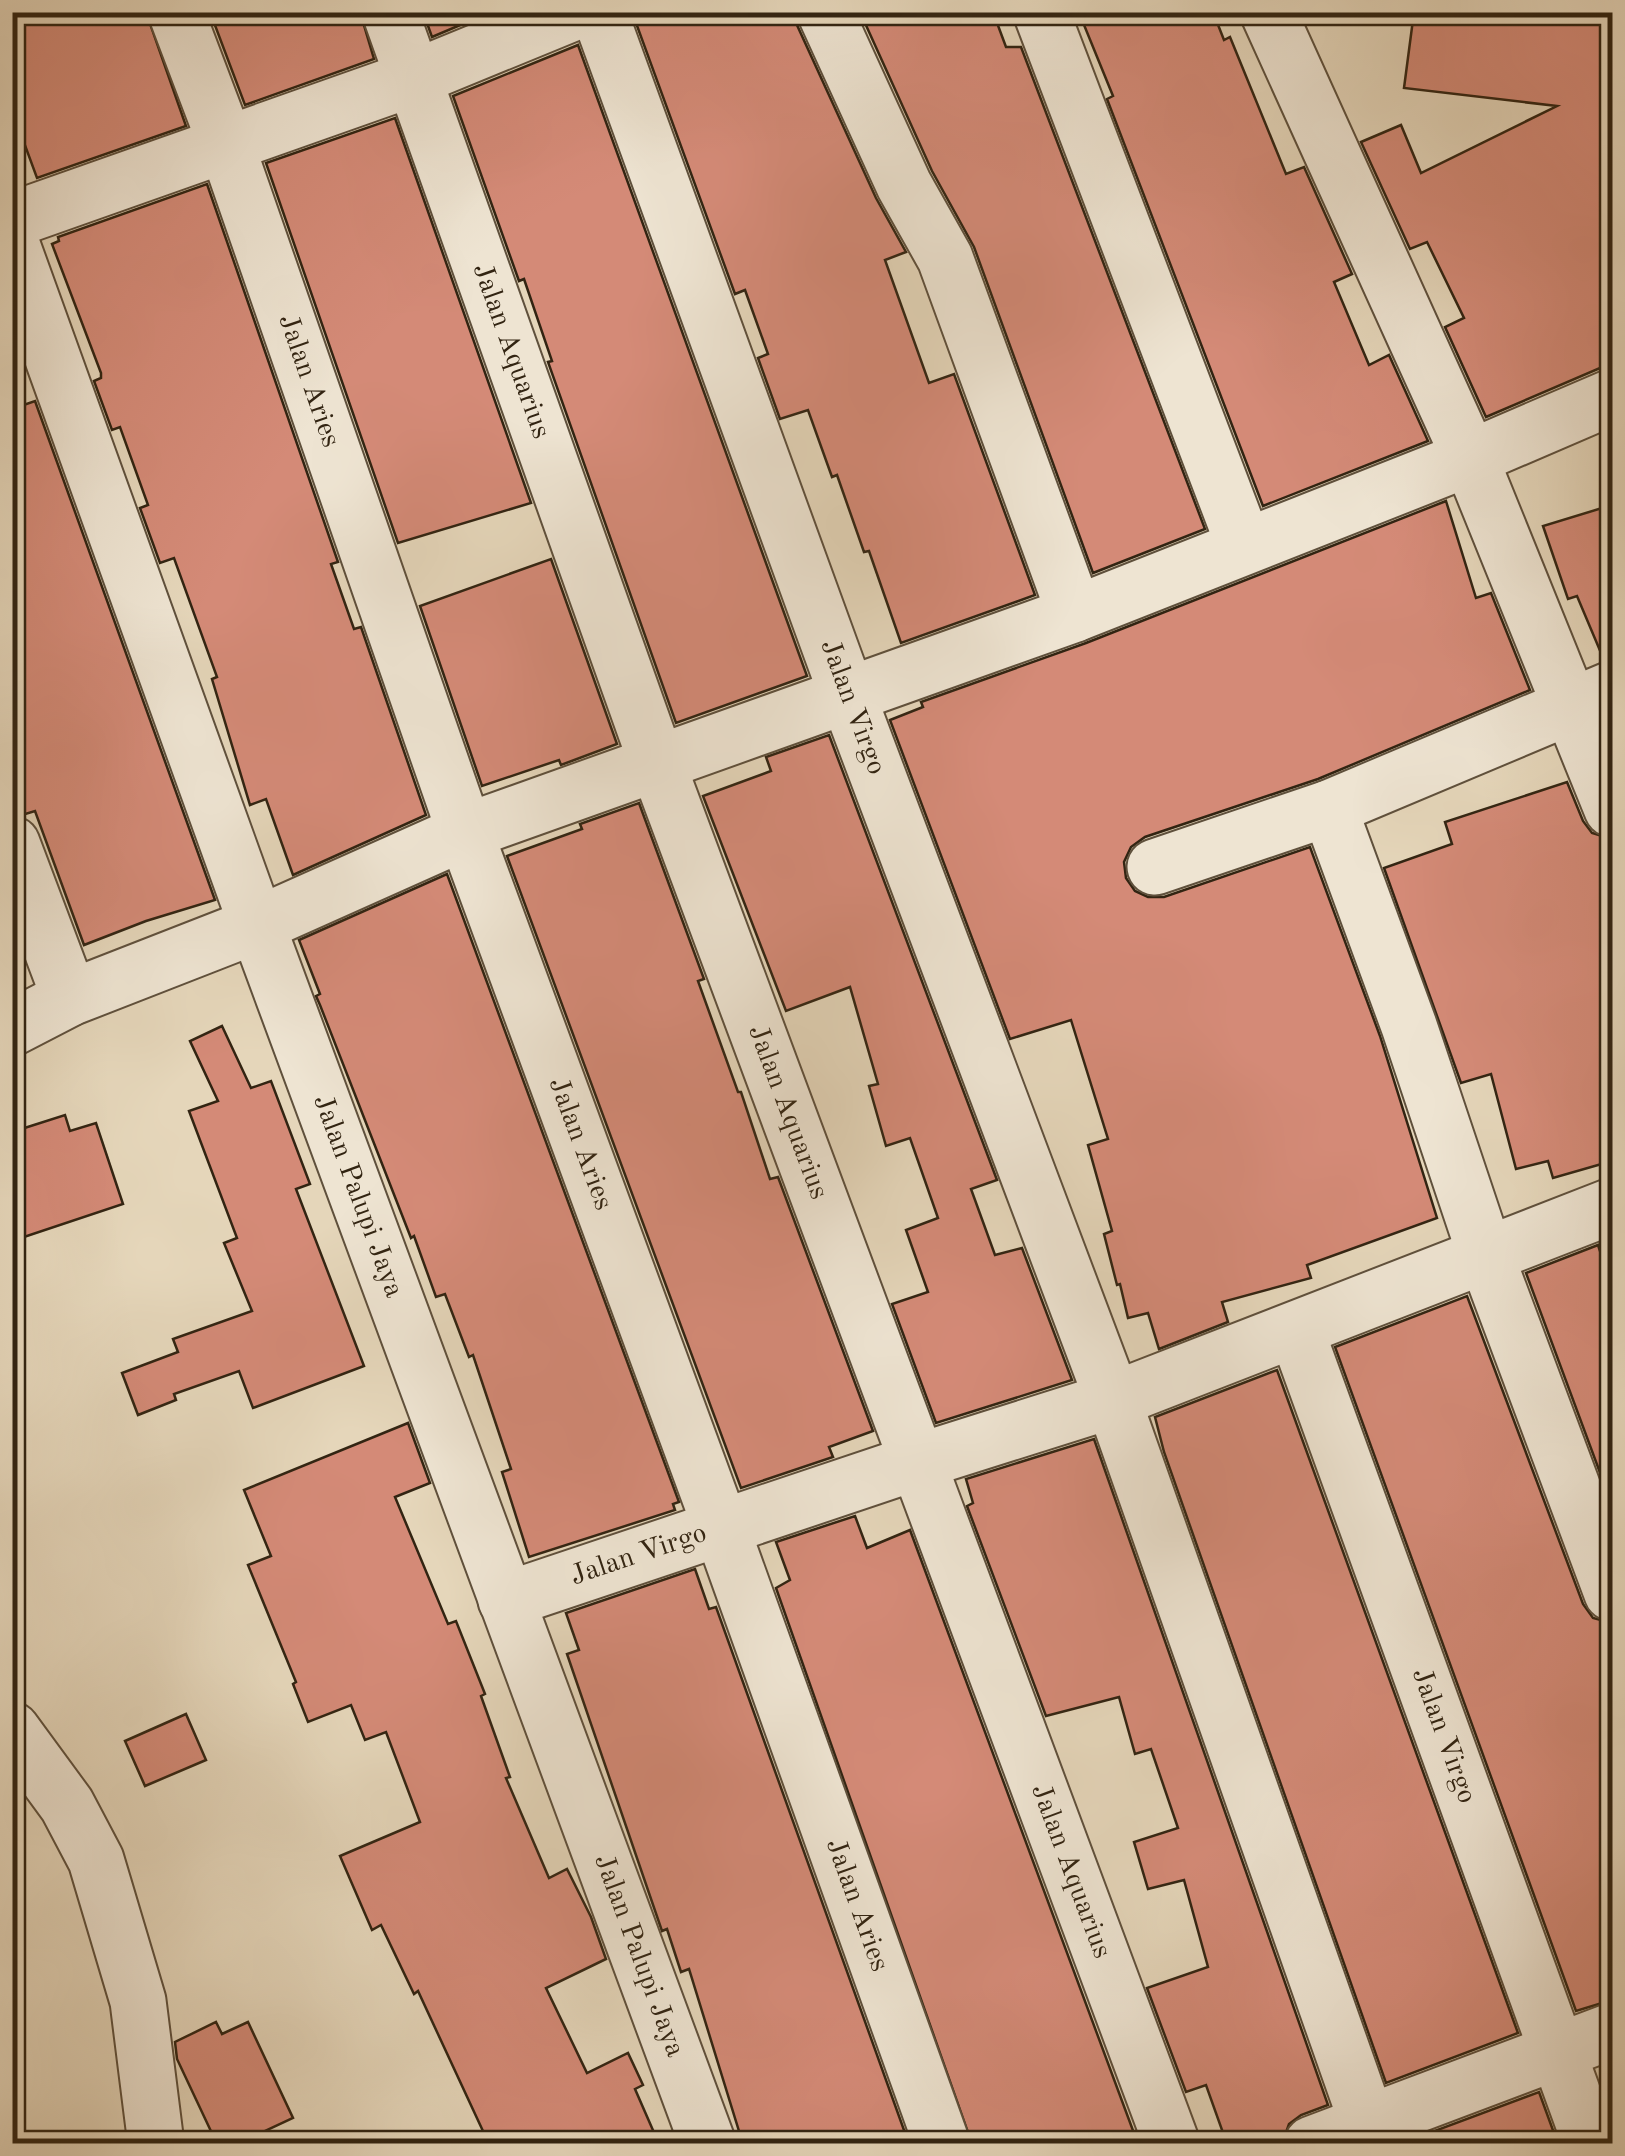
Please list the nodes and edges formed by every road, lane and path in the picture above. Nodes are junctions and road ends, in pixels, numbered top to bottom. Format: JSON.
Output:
{"nodes":[{"id":1,"x":176,"y":12,"type":"edge"},
{"id":2,"x":390,"y":12,"type":"edge"},
{"id":3,"x":575,"y":12,"type":"edge"},
{"id":4,"x":599,"y":12,"type":"edge"},
{"id":5,"x":825,"y":12,"type":"edge"},
{"id":6,"x":1042,"y":12,"type":"edge"},
{"id":7,"x":1268,"y":12,"type":"edge"},
{"id":8,"x":414,"y":78,"type":"junction"},
{"id":9,"x":226,"y":144,"type":"junction"},
{"id":10,"x":12,"y":220,"type":"edge"},
{"id":11,"x":12,"y":246,"type":"edge"},
{"id":12,"x":1612,"y":397,"type":"edge"},
{"id":13,"x":1470,"y":458,"type":"junction"},
{"id":14,"x":1244,"y":546,"type":"junction"},
{"id":15,"x":1075,"y":614,"type":"junction"},
{"id":16,"x":847,"y":694,"type":"junction"},
{"id":17,"x":1592,"y":698,"type":"edge"},
{"id":18,"x":657,"y":763,"type":"junction"},
{"id":19,"x":1329,"y":808,"type":"junction"},
{"id":20,"x":1612,"y":809,"type":"edge"},
{"id":21,"x":465,"y":832,"type":"junction"},
{"id":22,"x":12,"y":844,"type":"edge"},
{"id":23,"x":1156,"y":867,"type":"dead end"},
{"id":24,"x":256,"y":925,"type":"junction"},
{"id":25,"x":70,"y":998,"type":"junction"},
{"id":26,"x":12,"y":1028,"type":"edge"},
{"id":27,"x":1612,"y":1206,"type":"edge"},
{"id":28,"x":1486,"y":1256,"type":"junction"},
{"id":29,"x":1296,"y":1330,"type":"junction"},
{"id":30,"x":1113,"y":1400,"type":"junction"},
{"id":31,"x":920,"y":1460,"type":"junction"},
{"id":32,"x":722,"y":1530,"type":"junction"},
{"id":33,"x":1612,"y":1593,"type":"edge"},
{"id":34,"x":506,"y":1600,"type":"junction"},
{"id":35,"x":12,"y":1730,"type":"edge"},
{"id":36,"x":1612,"y":2031,"type":"edge"},
{"id":37,"x":1557,"y":2054,"type":"junction"},
{"id":38,"x":1371,"y":2133,"type":"edge"},
{"id":39,"x":156,"y":2144,"type":"edge"},
{"id":40,"x":708,"y":2144,"type":"edge"},
{"id":41,"x":942,"y":2144,"type":"edge"},
{"id":42,"x":1172,"y":2144,"type":"edge"},
{"id":43,"x":1312,"y":2144,"type":"edge"},
{"id":44,"x":1592,"y":2144,"type":"edge"}],
"edges":[{"from":1,"to":9,"type":"street","name":"Jalan Aries"},
{"from":2,"to":8,"type":"street","name":"Jalan Aquarius"},
{"from":3,"to":8,"type":"street"},
{"from":4,"to":16,"type":"street","name":"Jalan Virgo"},
{"from":5,"to":15,"type":"street"},
{"from":6,"to":14,"type":"street"},
{"from":7,"to":13,"type":"street"},
{"from":8,"to":9,"type":"street"},
{"from":8,"to":18,"type":"street","name":"Jalan Aquarius"},
{"from":9,"to":10,"type":"street"},
{"from":9,"to":21,"type":"street","name":"Jalan Aries"},
{"from":11,"to":24,"type":"street","name":"Jalan Palupi Jaya"},
{"from":12,"to":13,"type":"street"},
{"from":13,"to":14,"type":"street"},
{"from":13,"to":17,"type":"street"},
{"from":14,"to":15,"type":"street"},
{"from":15,"to":16,"type":"street"},
{"from":16,"to":18,"type":"street"},
{"from":16,"to":30,"type":"street","name":"Jalan Virgo"},
{"from":17,"to":19,"type":"street"},
{"from":17,"to":20,"type":"street"},
{"from":18,"to":21,"type":"street"},
{"from":18,"to":31,"type":"street","name":"Jalan Aquarius"},
{"from":19,"to":23,"type":"street"},
{"from":19,"to":28,"type":"street"},
{"from":21,"to":24,"type":"street"},
{"from":21,"to":32,"type":"street","name":"Jalan Aries"},
{"from":22,"to":25,"type":"street"},
{"from":24,"to":25,"type":"street"},
{"from":24,"to":34,"type":"street","name":"Jalan Palupi Jaya"},
{"from":25,"to":26,"type":"street"},
{"from":27,"to":28,"type":"street","name":"Jalan Virgo"},
{"from":28,"to":29,"type":"street","name":"Jalan Virgo"},
{"from":28,"to":33,"type":"street"},
{"from":29,"to":30,"type":"street","name":"Jalan Virgo"},
{"from":29,"to":37,"type":"street","name":"Jalan Virgo"},
{"from":30,"to":31,"type":"street","name":"Jalan Virgo"},
{"from":30,"to":38,"type":"street","name":"Jalan Virgo"},
{"from":31,"to":32,"type":"street","name":"Jalan Virgo"},
{"from":31,"to":42,"type":"street","name":"Jalan Aquarius"},
{"from":32,"to":34,"type":"street","name":"Jalan Virgo"},
{"from":32,"to":41,"type":"street","name":"Jalan Aries"},
{"from":34,"to":40,"type":"street","name":"Jalan Palupi Jaya"},
{"from":35,"to":39,"type":"street"},
{"from":36,"to":37,"type":"street"},
{"from":37,"to":38,"type":"street"},
{"from":37,"to":44,"type":"street","name":"Jalan Virgo"},
{"from":38,"to":43,"type":"street"}]}
